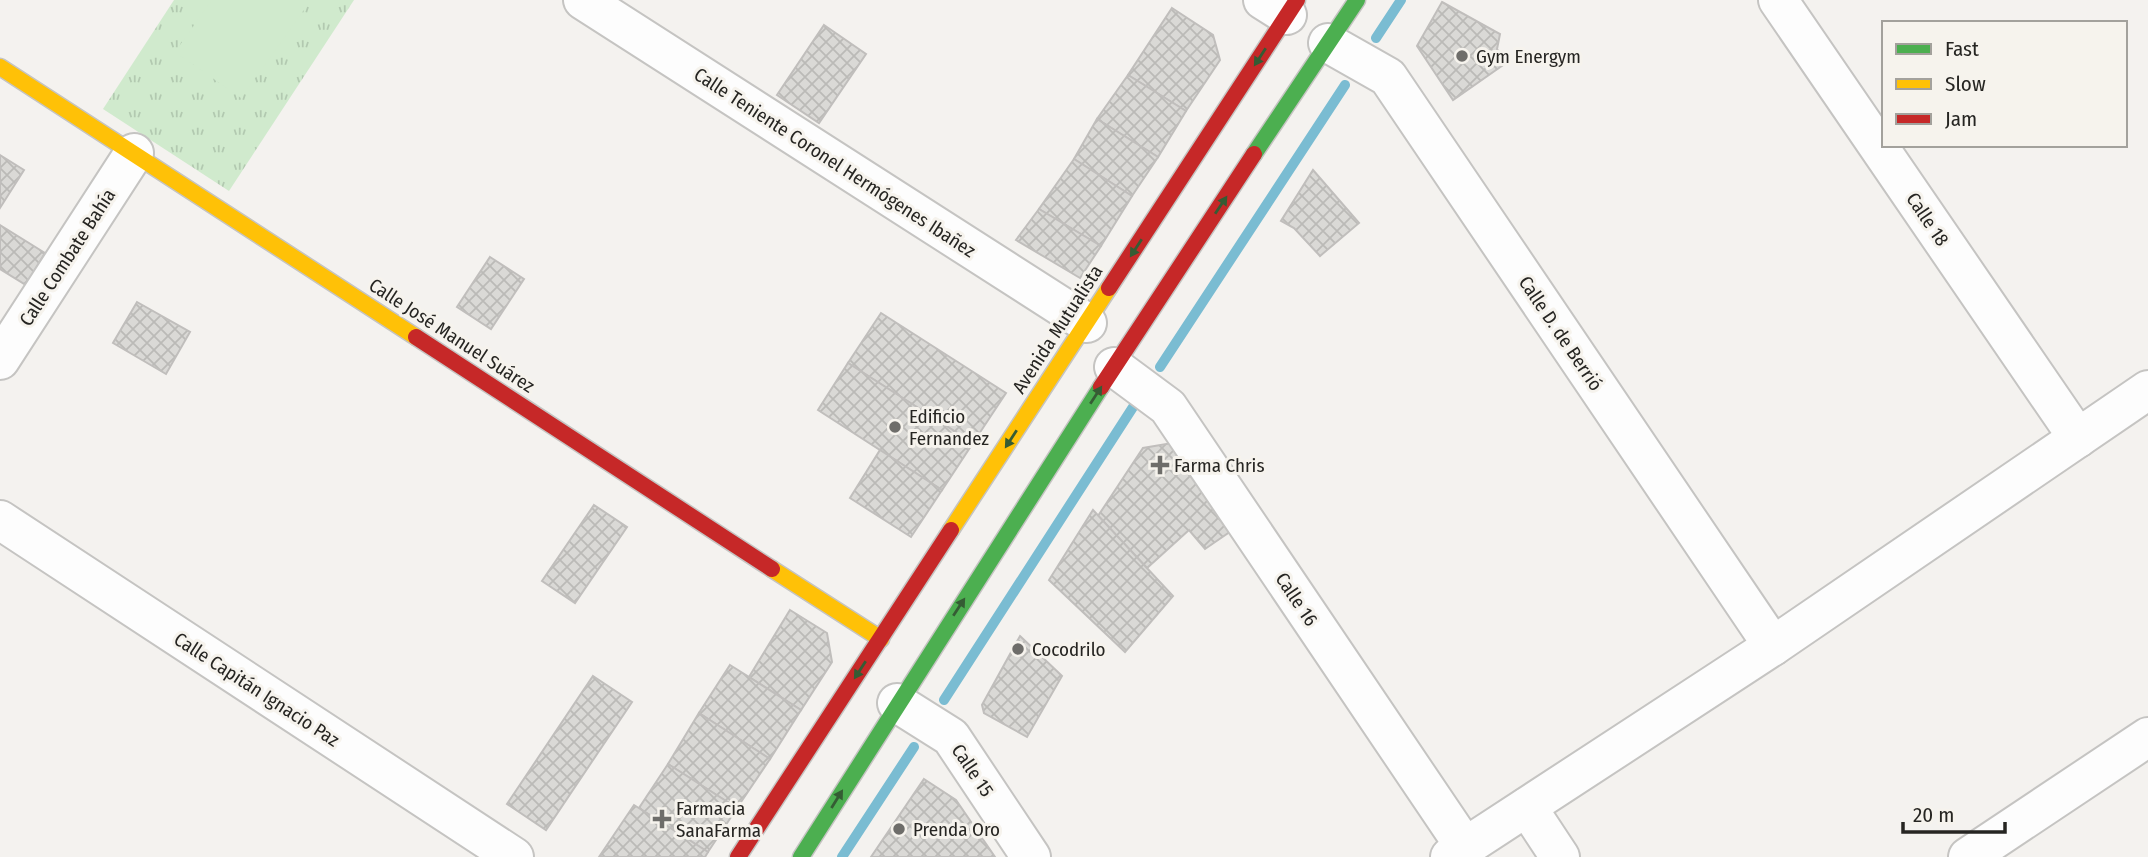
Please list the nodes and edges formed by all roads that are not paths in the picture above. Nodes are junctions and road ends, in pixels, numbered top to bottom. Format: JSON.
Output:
{"nodes":[{"id":1,"x":583,"y":0,"type":"edge"},
{"id":2,"x":1357,"y":0,"type":"edge"},
{"id":3,"x":1778,"y":0,"type":"edge"},
{"id":4,"x":1282,"y":5,"type":"edge"},
{"id":5,"x":1328,"y":43,"type":"junction"},
{"id":6,"x":0,"y":67,"type":"edge"},
{"id":7,"x":134,"y":153,"type":"junction"},
{"id":8,"x":1087,"y":323,"type":"junction"},
{"id":9,"x":0,"y":360,"type":"edge"},
{"id":10,"x":1114,"y":367,"type":"junction"},
{"id":11,"x":2148,"y":390,"type":"edge"},
{"id":12,"x":2078,"y":438,"type":"junction"},
{"id":13,"x":0,"y":520,"type":"edge"},
{"id":14,"x":881,"y":639,"type":"junction"},
{"id":15,"x":1773,"y":646,"type":"junction"},
{"id":16,"x":897,"y":703,"type":"junction"},
{"id":17,"x":2148,"y":737,"type":"edge"},
{"id":18,"x":1527,"y":807,"type":"junction"},
{"id":19,"x":1457,"y":852,"type":"edge"},
{"id":20,"x":514,"y":857,"type":"edge"},
{"id":21,"x":738,"y":857,"type":"edge"},
{"id":22,"x":801,"y":857,"type":"edge"},
{"id":23,"x":1031,"y":857,"type":"edge"},
{"id":24,"x":1560,"y":857,"type":"edge"},
{"id":25,"x":1968,"y":857,"type":"edge"}],
"edges":[{"from":1,"to":8,"type":"street","name":"Calle Teniente Coronel Hermógenes Ibañez"},
{"from":2,"to":5,"type":"main road"},
{"from":3,"to":12,"type":"street","name":"Calle 18"},
{"from":4,"to":8,"type":"main road","name":"Avenida Mutualista","one_way":true},
{"from":10,"to":5,"type":"main road","one_way":true},
{"from":5,"to":15,"type":"street","name":"Calle D. de Berrió"},
{"from":6,"to":7,"type":"main road","name":"Calle José Manuel Suárez"},
{"from":7,"to":9,"type":"street","name":"Calle Combate Bahía"},
{"from":7,"to":14,"type":"main road","name":"Calle José Manuel Suárez"},
{"from":8,"to":14,"type":"main road","name":"Avenida Mutualista","one_way":true},
{"from":16,"to":10,"type":"main road","one_way":true},
{"from":10,"to":19,"type":"street","name":"Calle 16"},
{"from":11,"to":12,"type":"street"},
{"from":12,"to":15,"type":"street"},
{"from":13,"to":20,"type":"street","name":"Calle Capitán Ignacio Paz"},
{"from":14,"to":21,"type":"main road","name":"Avenida Mutualista","one_way":true},
{"from":15,"to":18,"type":"street"},
{"from":22,"to":16,"type":"main road","one_way":true},
{"from":16,"to":23,"type":"street","name":"Calle 15"},
{"from":17,"to":25,"type":"street"},
{"from":18,"to":19,"type":"street"},
{"from":18,"to":24,"type":"street"}]}
